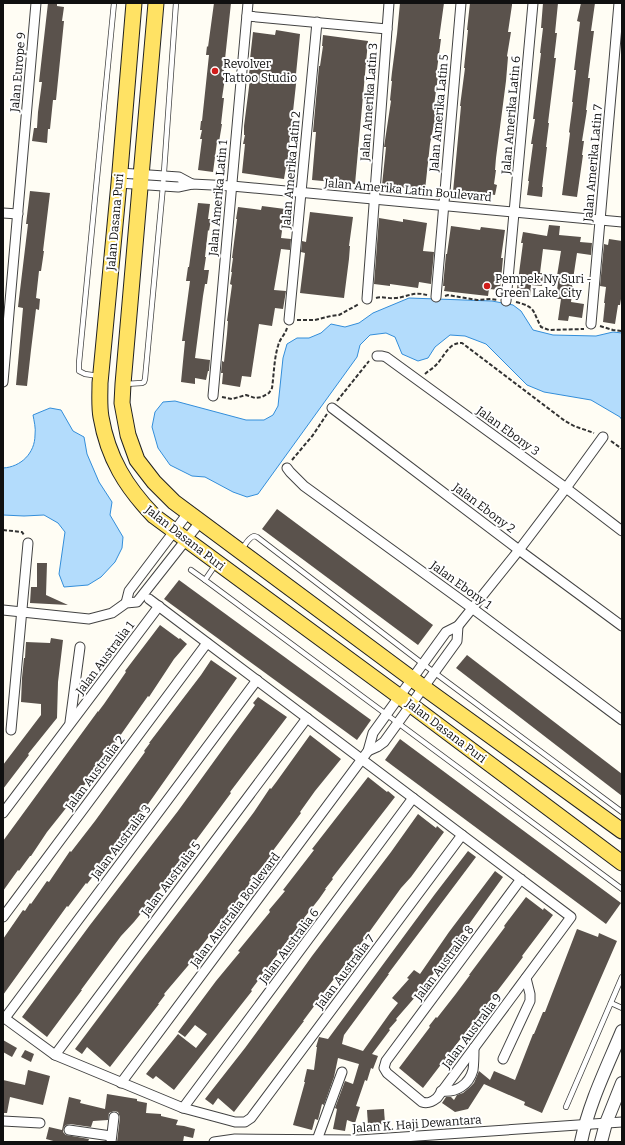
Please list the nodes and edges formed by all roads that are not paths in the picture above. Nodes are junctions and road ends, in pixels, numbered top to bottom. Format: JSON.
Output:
{"nodes":[{"id":1,"x":36,"y":3,"type":"edge"},
{"id":2,"x":114,"y":3,"type":"edge"},
{"id":3,"x":134,"y":3,"type":"edge"},
{"id":4,"x":156,"y":3,"type":"edge"},
{"id":5,"x":176,"y":3,"type":"edge"},
{"id":6,"x":248,"y":3,"type":"edge"},
{"id":7,"x":389,"y":3,"type":"edge"},
{"id":8,"x":461,"y":3,"type":"edge"},
{"id":9,"x":533,"y":3,"type":"edge"},
{"id":10,"x":619,"y":3,"type":"edge"},
{"id":11,"x":247,"y":16,"type":"junction"},
{"id":12,"x":317,"y":22,"type":"junction"},
{"id":13,"x":387,"y":29,"type":"junction"},
{"id":14,"x":164,"y":176,"type":"junction"},
{"id":15,"x":119,"y":178,"type":"junction"},
{"id":16,"x":141,"y":179,"type":"junction"},
{"id":17,"x":192,"y":184,"type":"junction"},
{"id":18,"x":163,"y":186,"type":"junction"},
{"id":19,"x":232,"y":186,"type":"junction"},
{"id":20,"x":301,"y":192,"type":"junction"},
{"id":21,"x":374,"y":199,"type":"junction"},
{"id":22,"x":443,"y":206,"type":"junction"},
{"id":23,"x":514,"y":212,"type":"junction"},
{"id":24,"x":3,"y":213,"type":"edge"},
{"id":25,"x":18,"y":214,"type":"junction"},
{"id":26,"x":600,"y":220,"type":"junction"},
{"id":27,"x":622,"y":222,"type":"edge"},
{"id":28,"x":436,"y":297,"type":"road end"},
{"id":29,"x":367,"y":299,"type":"road end"},
{"id":30,"x":506,"y":301,"type":"road end"},
{"id":31,"x":289,"y":320,"type":"road end"},
{"id":32,"x":591,"y":324,"type":"road end"},
{"id":33,"x":377,"y":356,"type":"road end"},
{"id":34,"x":101,"y":377,"type":"junction"},
{"id":35,"x":3,"y":382,"type":"edge"},
{"id":36,"x":123,"y":384,"type":"junction"},
{"id":37,"x":213,"y":396,"type":"road end"},
{"id":38,"x":332,"y":408,"type":"road end"},
{"id":39,"x":603,"y":437,"type":"road end"},
{"id":40,"x":287,"y":468,"type":"road end"},
{"id":41,"x":566,"y":488,"type":"junction"},
{"id":42,"x":194,"y":517,"type":"junction"},
{"id":43,"x":622,"y":530,"type":"edge"},
{"id":44,"x":180,"y":535,"type":"junction"},
{"id":45,"x":28,"y":543,"type":"road end"},
{"id":46,"x":519,"y":550,"type":"junction"},
{"id":47,"x":241,"y":552,"type":"junction"},
{"id":48,"x":217,"y":563,"type":"junction"},
{"id":49,"x":191,"y":570,"type":"dead end"},
{"id":50,"x":205,"y":580,"type":"junction"},
{"id":51,"x":149,"y":599,"type":"dead end"},
{"id":52,"x":126,"y":603,"type":"junction"},
{"id":53,"x":159,"y":606,"type":"junction"},
{"id":54,"x":472,"y":608,"type":"junction"},
{"id":55,"x":3,"y":610,"type":"edge"},
{"id":56,"x":22,"y":612,"type":"junction"},
{"id":57,"x":458,"y":626,"type":"junction"},
{"id":58,"x":622,"y":626,"type":"edge"},
{"id":59,"x":207,"y":643,"type":"junction"},
{"id":60,"x":80,"y":647,"type":"dead end"},
{"id":61,"x":423,"y":664,"type":"junction"},
{"id":62,"x":434,"y":672,"type":"junction"},
{"id":63,"x":257,"y":680,"type":"junction"},
{"id":64,"x":418,"y":683,"type":"junction"},
{"id":65,"x":405,"y":700,"type":"junction"},
{"id":66,"x":386,"y":715,"type":"junction"},
{"id":67,"x":306,"y":718,"type":"junction"},
{"id":68,"x":622,"y":720,"type":"edge"},
{"id":69,"x":397,"y":723,"type":"junction"},
{"id":70,"x":70,"y":724,"type":"junction"},
{"id":71,"x":11,"y":730,"type":"dead end"},
{"id":72,"x":368,"y":751,"type":"junction"},
{"id":73,"x":362,"y":759,"type":"junction"},
{"id":74,"x":413,"y":798,"type":"junction"},
{"id":75,"x":622,"y":812,"type":"edge"},
{"id":76,"x":3,"y":813,"type":"edge"},
{"id":77,"x":622,"y":831,"type":"edge"},
{"id":78,"x":462,"y":835,"type":"junction"},
{"id":79,"x":622,"y":862,"type":"edge"},
{"id":80,"x":521,"y":879,"type":"junction"},
{"id":81,"x":622,"y":890,"type":"edge"},
{"id":82,"x":3,"y":917,"type":"edge"},
{"id":83,"x":622,"y":977,"type":"edge"},
{"id":84,"x":526,"y":978,"type":"junction"},
{"id":85,"x":611,"y":1003,"type":"junction"},
{"id":86,"x":622,"y":1008,"type":"edge"},
{"id":87,"x":4,"y":1017,"type":"edge"},
{"id":88,"x":622,"y":1031,"type":"edge"},
{"id":89,"x":474,"y":1048,"type":"junction"},
{"id":90,"x":55,"y":1055,"type":"junction"},
{"id":91,"x":503,"y":1059,"type":"dead end"},
{"id":92,"x":342,"y":1072,"type":"dead end"},
{"id":93,"x":121,"y":1083,"type":"junction"},
{"id":94,"x":622,"y":1083,"type":"edge"},
{"id":95,"x":439,"y":1095,"type":"junction"},
{"id":96,"x":566,"y":1107,"type":"dead end"},
{"id":97,"x":183,"y":1108,"type":"junction"},
{"id":98,"x":114,"y":1117,"type":"dead end"},
{"id":99,"x":3,"y":1121,"type":"edge"},
{"id":100,"x":622,"y":1122,"type":"edge"},
{"id":101,"x":40,"y":1123,"type":"dead end"},
{"id":102,"x":606,"y":1123,"type":"junction"},
{"id":103,"x":585,"y":1124,"type":"junction"},
{"id":104,"x":69,"y":1130,"type":"dead end"},
{"id":105,"x":111,"y":1139,"type":"edge"},
{"id":106,"x":317,"y":1140,"type":"junction"},
{"id":107,"x":214,"y":1142,"type":"edge"},
{"id":108,"x":581,"y":1142,"type":"edge"},
{"id":109,"x":601,"y":1142,"type":"edge"}],
"edges":[{"from":1,"to":25,"type":"street","name":"Jalan Europe 9"},
{"from":2,"to":34,"type":"lane"},
{"from":3,"to":15,"type":"main road","name":"Jalan Dasana Puri"},
{"from":4,"to":16,"type":"main road","name":"Jalan Dasana Puri"},
{"from":5,"to":14,"type":"lane"},
{"from":6,"to":11,"type":"street","name":"Jalan Amerika Latin 1"},
{"from":7,"to":13,"type":"street","name":"Jalan Amerika Latin 3"},
{"from":8,"to":22,"type":"street","name":"Jalan Amerika Latin 5"},
{"from":9,"to":23,"type":"street","name":"Jalan Amerika Latin 6"},
{"from":10,"to":26,"type":"street","name":"Jalan Amerika Latin 7"},
{"from":11,"to":12,"type":"street"},
{"from":11,"to":19,"type":"street","name":"Jalan Amerika Latin 1"},
{"from":12,"to":13,"type":"street"},
{"from":12,"to":20,"type":"street","name":"Jalan Amerika Latin 2"},
{"from":13,"to":21,"type":"street","name":"Jalan Amerika Latin 3"},
{"from":14,"to":16,"type":"street"},
{"from":14,"to":17,"type":"street"},
{"from":14,"to":18,"type":"lane"},
{"from":15,"to":16,"type":"street"},
{"from":15,"to":34,"type":"main road","name":"Jalan Dasana Puri"},
{"from":16,"to":18,"type":"street"},
{"from":16,"to":36,"type":"main road","name":"Jalan Dasana Puri"},
{"from":17,"to":18,"type":"street"},
{"from":17,"to":19,"type":"street","name":"Jalan Amerika Latin Boulevard"},
{"from":18,"to":36,"type":"lane"},
{"from":19,"to":20,"type":"street","name":"Jalan Amerika Latin Boulevard"},
{"from":19,"to":37,"type":"street","name":"Jalan Amerika Latin 1"},
{"from":20,"to":21,"type":"street","name":"Jalan Amerika Latin Boulevard"},
{"from":20,"to":31,"type":"street","name":"Jalan Amerika Latin 2"},
{"from":21,"to":22,"type":"street","name":"Jalan Amerika Latin Boulevard"},
{"from":21,"to":29,"type":"street","name":"Jalan Amerika Latin 3"},
{"from":22,"to":23,"type":"street","name":"Jalan Amerika Latin Boulevard"},
{"from":22,"to":28,"type":"street","name":"Jalan Amerika Latin 5"},
{"from":23,"to":26,"type":"street","name":"Jalan Amerika Latin Boulevard"},
{"from":23,"to":30,"type":"street","name":"Jalan Amerika Latin 6"},
{"from":24,"to":25,"type":"street"},
{"from":25,"to":35,"type":"street","name":"Jalan Europe 9"},
{"from":26,"to":27,"type":"street","name":"Jalan Amerika Latin Boulevard"},
{"from":26,"to":32,"type":"street","name":"Jalan Amerika Latin 7"},
{"from":33,"to":41,"type":"street","name":"Jalan Ebony 3"},
{"from":34,"to":44,"type":"main road","name":"Jalan Dasana Puri"},
{"from":36,"to":42,"type":"main road","name":"Jalan Dasana Puri"},
{"from":38,"to":46,"type":"street","name":"Jalan Ebony 2"},
{"from":39,"to":41,"type":"street"},
{"from":40,"to":54,"type":"street","name":"Jalan Ebony 1"},
{"from":41,"to":43,"type":"street","name":"Jalan Ebony 3"},
{"from":41,"to":46,"type":"street"},
{"from":42,"to":44,"type":"street"},
{"from":42,"to":44,"type":"street"},
{"from":42,"to":47,"type":"main road","name":"Jalan Dasana Puri"},
{"from":44,"to":48,"type":"main road","name":"Jalan Dasana Puri"},
{"from":44,"to":52,"type":"street"},
{"from":44,"to":52,"type":"street"},
{"from":45,"to":56,"type":"street"},
{"from":46,"to":54,"type":"street"},
{"from":46,"to":58,"type":"street","name":"Jalan Ebony 2"},
{"from":47,"to":61,"type":"lane"},
{"from":47,"to":64,"type":"main road","name":"Jalan Dasana Puri"},
{"from":48,"to":50,"type":"lane"},
{"from":48,"to":65,"type":"main road","name":"Jalan Dasana Puri"},
{"from":49,"to":50,"type":"lane"},
{"from":50,"to":66,"type":"lane"},
{"from":51,"to":53,"type":"street"},
{"from":52,"to":56,"type":"street"},
{"from":53,"to":59,"type":"street"},
{"from":53,"to":70,"type":"street","name":"Jalan Australia 1"},
{"from":54,"to":57,"type":"street"},
{"from":54,"to":68,"type":"street","name":"Jalan Ebony 1"},
{"from":55,"to":56,"type":"street"},
{"from":56,"to":71,"type":"street"},
{"from":57,"to":61,"type":"street"},
{"from":57,"to":62,"type":"street"},
{"from":59,"to":63,"type":"street"},
{"from":59,"to":82,"type":"street","name":"Jalan Australia 2"},
{"from":60,"to":70,"type":"street","name":"Jalan Australia 1"},
{"from":61,"to":62,"type":"lane"},
{"from":61,"to":64,"type":"street"},
{"from":62,"to":64,"type":"street"},
{"from":62,"to":75,"type":"lane"},
{"from":63,"to":67,"type":"street"},
{"from":63,"to":87,"type":"street","name":"Jalan Australia 3"},
{"from":64,"to":65,"type":"street"},
{"from":64,"to":65,"type":"street"},
{"from":64,"to":77,"type":"main road","name":"Jalan Dasana Puri"},
{"from":65,"to":66,"type":"street"},
{"from":65,"to":69,"type":"street"},
{"from":65,"to":79,"type":"main road","name":"Jalan Dasana Puri"},
{"from":66,"to":69,"type":"lane"},
{"from":66,"to":72,"type":"street"},
{"from":67,"to":73,"type":"street"},
{"from":67,"to":90,"type":"street","name":"Jalan Australia 5"},
{"from":69,"to":72,"type":"street"},
{"from":69,"to":81,"type":"lane"},
{"from":70,"to":76,"type":"street","name":"Jalan Australia 1"},
{"from":72,"to":73,"type":"street","name":"Jalan Australia Boulevard"},
{"from":73,"to":74,"type":"street"},
{"from":73,"to":93,"type":"street","name":"Jalan Australia Boulevard"},
{"from":74,"to":78,"type":"street"},
{"from":74,"to":97,"type":"street","name":"Jalan Australia 6"},
{"from":78,"to":80,"type":"street"},
{"from":78,"to":97,"type":"street","name":"Jalan Australia 7"},
{"from":80,"to":84,"type":"street","name":"Jalan Australia 9"},
{"from":80,"to":95,"type":"street","name":"Jalan Australia 8"},
{"from":83,"to":85,"type":"lane"},
{"from":84,"to":89,"type":"street","name":"Jalan Australia 9"},
{"from":84,"to":91,"type":"street"},
{"from":85,"to":86,"type":"lane"},
{"from":85,"to":96,"type":"lane"},
{"from":87,"to":90,"type":"street"},
{"from":88,"to":103,"type":"street"},
{"from":89,"to":95,"type":"street","name":"Jalan Australia 9"},
{"from":89,"to":95,"type":"street"},
{"from":90,"to":93,"type":"street"},
{"from":92,"to":106,"type":"street"},
{"from":93,"to":97,"type":"street"},
{"from":94,"to":102,"type":"street"},
{"from":98,"to":105,"type":"street"},
{"from":99,"to":101,"type":"street"},
{"from":100,"to":102,"type":"street","name":"Jalan K. Haji Dewantara"},
{"from":102,"to":103,"type":"street","name":"Jalan K. Haji Dewantara"},
{"from":102,"to":109,"type":"street"},
{"from":103,"to":106,"type":"street","name":"Jalan K. Haji Dewantara"},
{"from":103,"to":108,"type":"street"},
{"from":104,"to":105,"type":"street"},
{"from":106,"to":107,"type":"street","name":"Jalan K. Haji Dewantara"}]}
